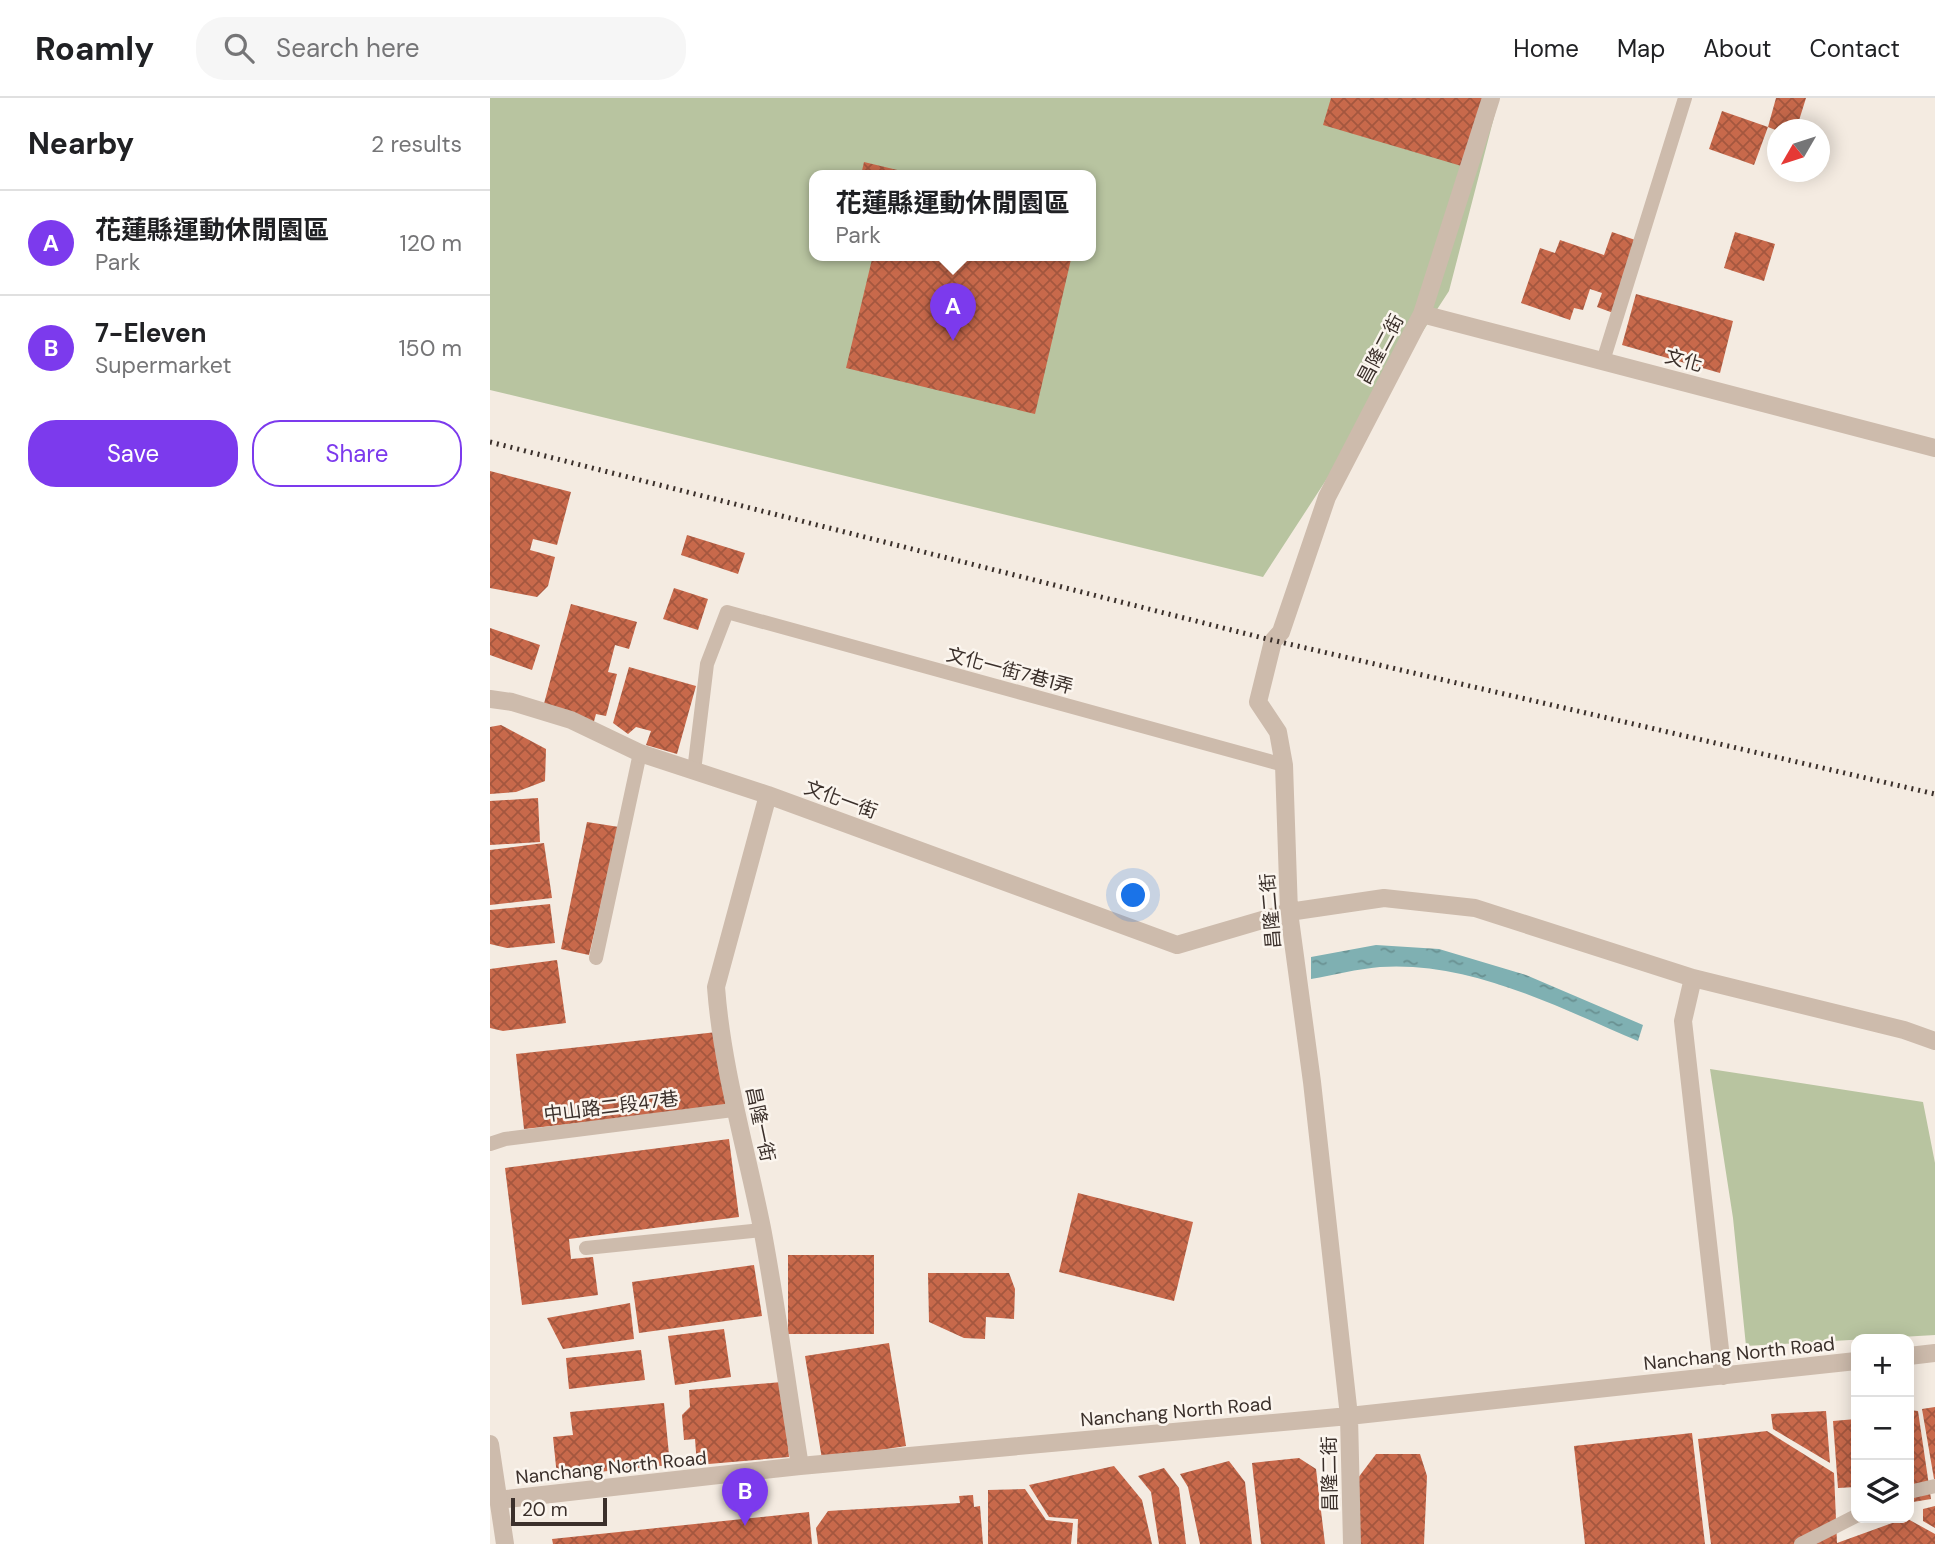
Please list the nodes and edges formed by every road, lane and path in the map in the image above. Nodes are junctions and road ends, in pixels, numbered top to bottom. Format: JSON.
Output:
{"nodes":[{"id":1,"x":1491,"y":98,"type":"edge"},
{"id":2,"x":1685,"y":98,"type":"edge"},
{"id":3,"x":1422,"y":314,"type":"junction"},
{"id":4,"x":1603,"y":361,"type":"junction"},
{"id":5,"x":1935,"y":448,"type":"edge"},
{"id":6,"x":490,"y":699,"type":"edge"},
{"id":7,"x":640,"y":753,"type":"junction"},
{"id":8,"x":1284,"y":765,"type":"junction"},
{"id":9,"x":694,"y":771,"type":"junction"},
{"id":10,"x":768,"y":795,"type":"junction"},
{"id":11,"x":1289,"y":912,"type":"junction"},
{"id":12,"x":596,"y":958,"type":"dead end"},
{"id":13,"x":1693,"y":978,"type":"junction"},
{"id":14,"x":1935,"y":1041,"type":"edge"},
{"id":15,"x":734,"y":1105,"type":"junction"},
{"id":16,"x":490,"y":1144,"type":"edge"},
{"id":17,"x":762,"y":1230,"type":"junction"},
{"id":18,"x":586,"y":1248,"type":"dead end"},
{"id":19,"x":1935,"y":1353,"type":"edge"},
{"id":20,"x":1914,"y":1355,"type":"edge"},
{"id":21,"x":1851,"y":1363,"type":"edge"},
{"id":22,"x":1723,"y":1376,"type":"junction"},
{"id":23,"x":1349,"y":1416,"type":"junction"},
{"id":24,"x":490,"y":1444,"type":"edge"},
{"id":25,"x":800,"y":1466,"type":"junction"},
{"id":26,"x":1935,"y":1486,"type":"edge"},
{"id":27,"x":1914,"y":1491,"type":"edge"},
{"id":28,"x":499,"y":1500,"type":"junction"},
{"id":29,"x":1851,"y":1519,"type":"edge"},
{"id":30,"x":505,"y":1544,"type":"edge"},
{"id":31,"x":1352,"y":1544,"type":"edge"},
{"id":32,"x":1801,"y":1544,"type":"edge"}],
"edges":[{"from":1,"to":3,"type":"street","name":"昌隆二街"},
{"from":2,"to":4,"type":"lane"},
{"from":3,"to":4,"type":"street","name":"文化"},
{"from":3,"to":8,"type":"street","name":"昌隆二街"},
{"from":4,"to":5,"type":"street","name":"文化"},
{"from":6,"to":7,"type":"street","name":"文化一街"},
{"from":7,"to":9,"type":"street","name":"文化一街"},
{"from":7,"to":12,"type":"lane"},
{"from":8,"to":9,"type":"lane","name":"文化一街7巷1弄"},
{"from":8,"to":11,"type":"street","name":"昌隆二街"},
{"from":9,"to":10,"type":"street","name":"文化一街"},
{"from":10,"to":11,"type":"street","name":"文化一街"},
{"from":10,"to":15,"type":"street","name":"昌隆一街"},
{"from":11,"to":13,"type":"street"},
{"from":11,"to":23,"type":"street","name":"昌隆二街"},
{"from":13,"to":14,"type":"street"},
{"from":13,"to":22,"type":"street"},
{"from":15,"to":16,"type":"lane","name":"中山路二段47巷"},
{"from":15,"to":17,"type":"street","name":"昌隆一街"},
{"from":17,"to":18,"type":"lane"},
{"from":17,"to":25,"type":"street","name":"昌隆一街"},
{"from":19,"to":20,"type":"street"},
{"from":21,"to":22,"type":"street","name":"Nanchang North Road"},
{"from":22,"to":23,"type":"street","name":"Nanchang North Road"},
{"from":23,"to":25,"type":"street","name":"Nanchang North Road"},
{"from":23,"to":31,"type":"street","name":"昌隆二街"},
{"from":24,"to":28,"type":"street"},
{"from":25,"to":28,"type":"street","name":"Nanchang North Road"},
{"from":26,"to":27,"type":"lane"},
{"from":28,"to":30,"type":"street"},
{"from":29,"to":32,"type":"lane"}]}
